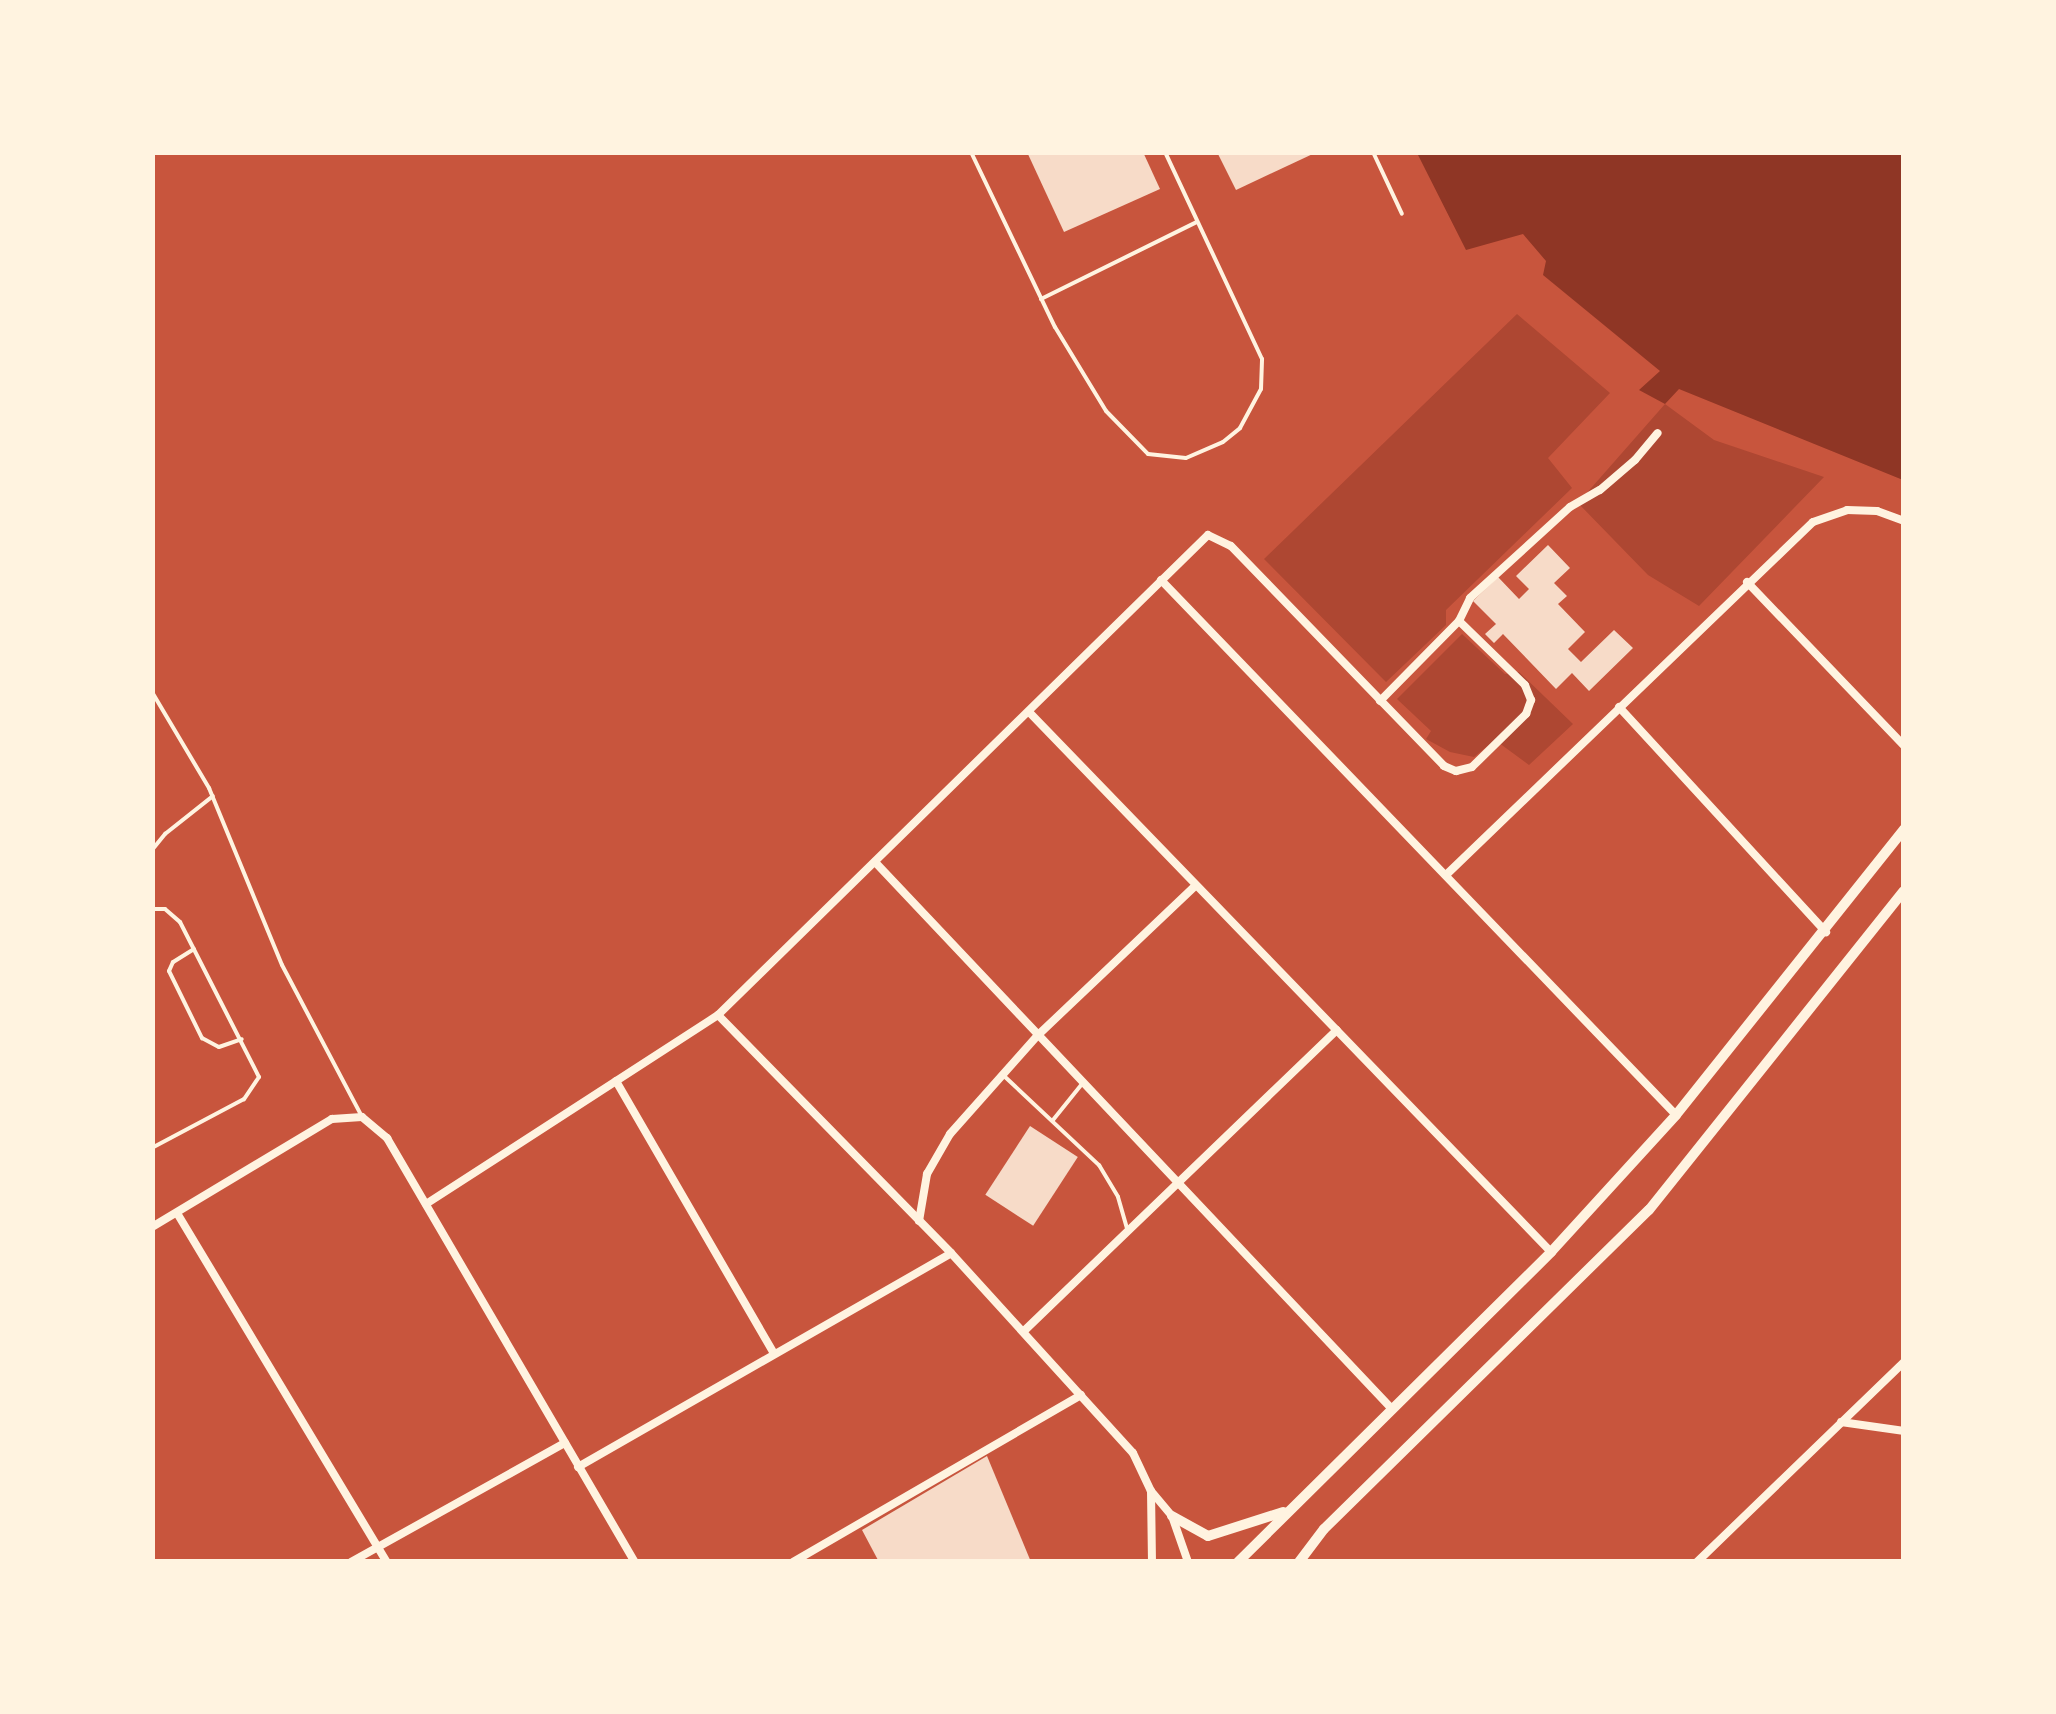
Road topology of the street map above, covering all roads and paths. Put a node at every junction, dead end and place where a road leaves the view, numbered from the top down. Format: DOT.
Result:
graph roads {
  1 [pos="972,152"];
  2 [pos="1165,152"];
  3 [pos="1373,152"];
  4 [pos="1402,214"];
  5 [pos="1198,222"];
  6 [pos="1041,299"];
  7 [pos="1658,433"];
  8 [pos="1904,521"];
  9 [pos="1162,580"];
  10 [pos="1748,582"];
  11 [pos="1459,621"];
  12 [pos="152,692"];
  13 [pos="1380,702"];
  14 [pos="1619,707"];
  15 [pos="1030,713"];
  16 [pos="1904,746"];
  17 [pos="213,796"];
  18 [pos="1904,829"];
  19 [pos="152,850"];
  20 [pos="875,862"];
  21 [pos="1446,874"];
  22 [pos="1196,885"];
  23 [pos="1904,891"];
  24 [pos="152,909"];
  25 [pos="1826,932"];
  26 [pos="194,949"];
  27 [pos="718,1015"];
  28 [pos="1337,1030"];
  29 [pos="1037,1036"];
  30 [pos="242,1039"];
  31 [pos="1003,1074"];
  32 [pos="616,1081"];
  33 [pos="1082,1083"];
  34 [pos="1676,1116"];
  35 [pos="362,1117"];
  36 [pos="1053,1120"];
  37 [pos="152,1148"];
  38 [pos="1179,1182"];
  39 [pos="426,1204"];
  40 [pos="177,1213"];
  41 [pos="919,1221"];
  42 [pos="152,1227"];
  43 [pos="1128,1231"];
  44 [pos="1551,1252"];
  45 [pos="950,1253"];
  46 [pos="1024,1331"];
  47 [pos="774,1354"];
  48 [pos="1904,1362"];
  49 [pos="1081,1395"];
  50 [pos="1391,1408"];
  51 [pos="1841,1422"];
  52 [pos="1904,1431"];
  53 [pos="565,1444"];
  54 [pos="578,1467"];
  55 [pos="1151,1490"];
  56 [pos="1288,1510"];
  57 [pos="1172,1516"];
  58 [pos="378,1546"];
  59 [pos="351,1562"];
  60 [pos="387,1562"];
  61 [pos="635,1562"];
  62 [pos="793,1562"];
  63 [pos="1152,1562"];
  64 [pos="1188,1562"];
  65 [pos="1238,1562"];
  66 [pos="1300,1562"];
  67 [pos="1697,1562"];
  1 -- 6 [label="lane"];
  2 -- 5 [label="lane"];
  3 -- 4 [label="lane"];
  5 -- 6 [label="lane"];
  5 -- 6 [label="lane"];
  7 -- 11 [label="street"];
  8 -- 10 [label="street"];
  9 -- 13 [label="street"];
  9 -- 15 [label="street"];
  9 -- 21 [label="street"];
  10 -- 14 [label="street"];
  10 -- 16 [label="street"];
  11 -- 13 [label="street"];
  11 -- 13 [label="street"];
  12 -- 17 [label="lane"];
  14 -- 21 [label="street"];
  14 -- 25 [label="street"];
  15 -- 20 [label="street"];
  15 -- 22 [label="street"];
  17 -- 19 [label="lane"];
  17 -- 35 [label="lane"];
  18 -- 25 [label="street"];
  20 -- 27 [label="street"];
  20 -- 29 [label="street"];
  21 -- 34 [label="street"];
  22 -- 28 [label="street"];
  22 -- 29 [label="street"];
  23 -- 66 [label="street"];
  24 -- 26 [label="lane"];
  25 -- 34 [label="street"];
  26 -- 30 [label="lane"];
  26 -- 30 [label="lane"];
  27 -- 32 [label="street"];
  27 -- 41 [label="street"];
  28 -- 38 [label="street"];
  28 -- 44 [label="street"];
  29 -- 31 [label="street"];
  29 -- 33 [label="street"];
  30 -- 37 [label="lane"];
  31 -- 36 [label="lane"];
  31 -- 41 [label="street"];
  32 -- 39 [label="street"];
  32 -- 47 [label="street"];
  33 -- 36 [label="lane"];
  33 -- 38 [label="street"];
  34 -- 44 [label="street"];
  35 -- 39 [label="street"];
  35 -- 40 [label="street"];
  36 -- 43 [label="lane"];
  38 -- 43 [label="street"];
  38 -- 50 [label="street"];
  39 -- 53 [label="street"];
  40 -- 42 [label="street"];
  40 -- 58 [label="street"];
  41 -- 45 [label="street"];
  43 -- 46 [label="street"];
  44 -- 50 [label="street"];
  45 -- 46 [label="street"];
  45 -- 47 [label="street"];
  46 -- 49 [label="street"];
  47 -- 54 [label="street"];
  48 -- 51 [label="street"];
  49 -- 55 [label="street"];
  49 -- 62 [label="street"];
  50 -- 56 [label="street"];
  51 -- 52 [label="street"];
  51 -- 67 [label="street"];
  53 -- 54 [label="street"];
  53 -- 58 [label="street"];
  54 -- 61 [label="street"];
  55 -- 57 [label="street"];
  55 -- 63 [label="street"];
  56 -- 57 [label="street"];
  56 -- 65 [label="street"];
  57 -- 64 [label="street"];
  58 -- 59 [label="street"];
  58 -- 60 [label="street"];
}
